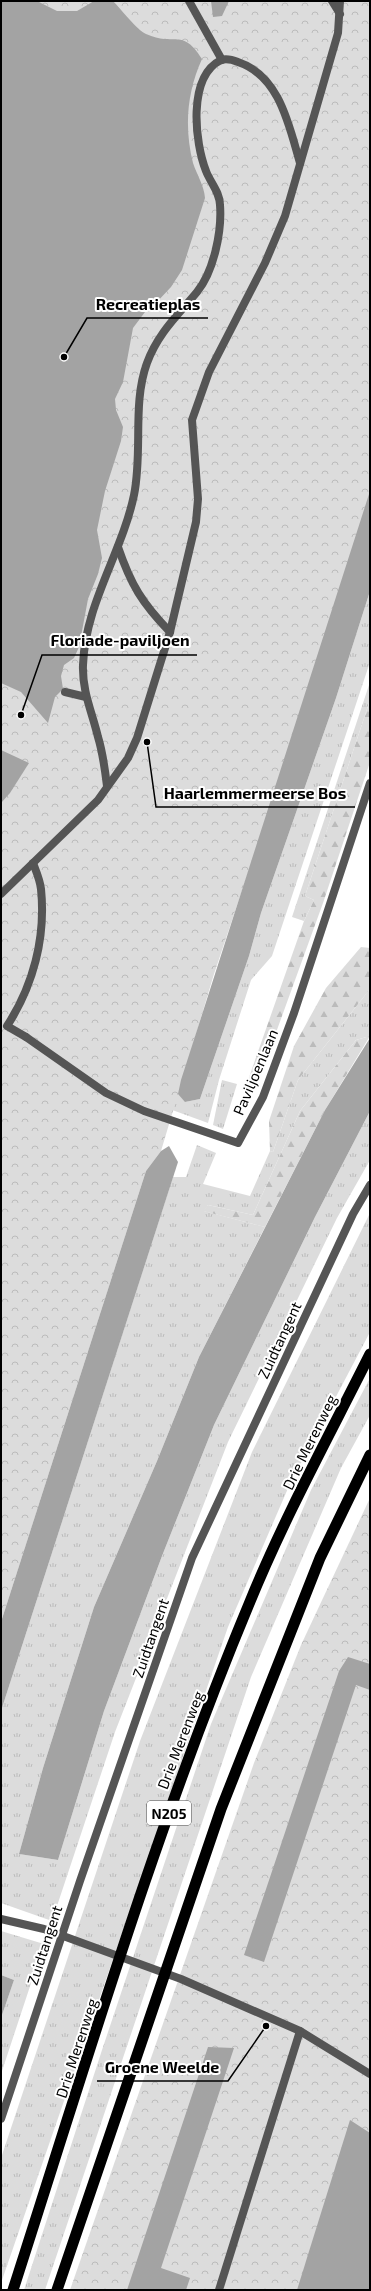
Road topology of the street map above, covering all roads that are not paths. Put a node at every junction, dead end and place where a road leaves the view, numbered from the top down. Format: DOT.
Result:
graph roads {
  1 [pos="189,1"];
  2 [pos="332,1"];
  3 [pos="340,1"];
  4 [pos="340,14"];
  5 [pos="222,60"];
  6 [pos="300,163"];
  7 [pos="118,546"];
  8 [pos="170,632"];
  9 [pos="65,692"];
  10 [pos="86,697"];
  11 [pos="370,783"];
  12 [pos="107,786"];
  13 [pos="33,863"];
  14 [pos="1,894"];
  15 [pos="370,1185"];
  16 [pos="370,1354"];
  17 [pos="370,1455"];
  18 [pos="1,1918"];
  19 [pos="300,2031"];
  20 [pos="370,2074"];
  21 [pos="1,2120"];
  22 [pos="13,2290"];
  23 [pos="57,2290"];
  24 [pos="219,2290"];
  1 -- 5 [label="street"];
  2 -- 4 [label="street"];
  3 -- 4 [label="street"];
  4 -- 6 [label="street"];
  5 -- 6 [label="street"];
  5 -- 7 [label="street"];
  6 -- 8 [label="street"];
  7 -- 8 [label="street"];
  7 -- 10 [label="street"];
  8 -- 12 [label="street"];
  9 -- 10 [label="street"];
  10 -- 12 [label="street"];
  11 -- 13 [label="street, Paviljoenlaan"];
  12 -- 13 [label="street"];
  13 -- 14 [label="street"];
  15 -- 21 [label="street, Zuidtangent"];
  16 -- 22 [label="highway, Drie Merenweg / N205"];
  17 -- 23 [label="highway"];
  18 -- 19 [label="street"];
  19 -- 20 [label="street"];
  19 -- 24 [label="street"];
}
